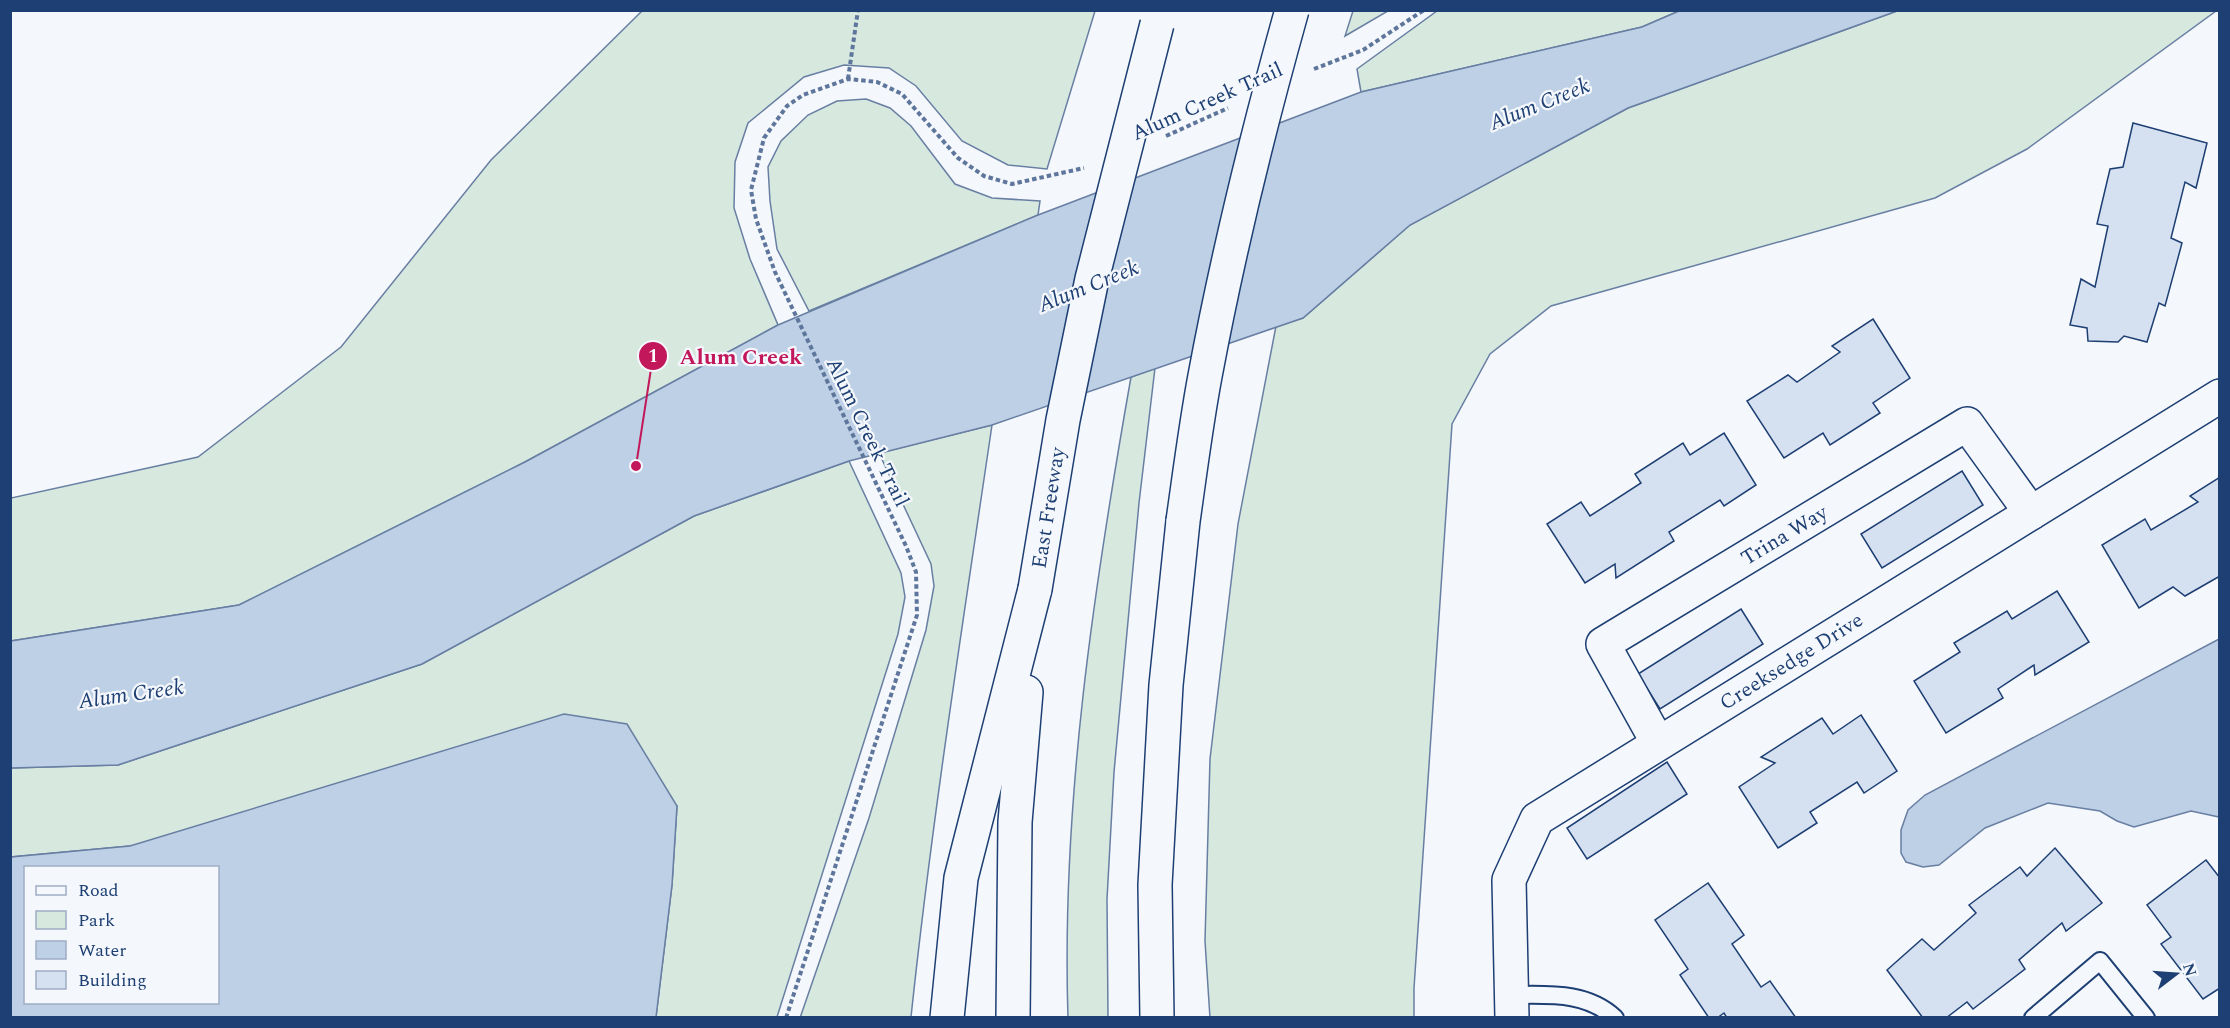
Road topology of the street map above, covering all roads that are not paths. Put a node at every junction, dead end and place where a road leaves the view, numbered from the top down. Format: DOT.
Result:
graph roads {
  1 [pos="1292,10"];
  2 [pos="1159,17"];
  3 [pos="2220,396"];
  4 [pos="2031,513"];
  5 [pos="1035,588"];
  6 [pos="1658,743"];
  7 [pos="1512,1006"];
  8 [pos="947,1017"];
  9 [pos="1013,1017"];
  10 [pos="1157,1017"];
  11 [pos="1615,1017"];
  12 [pos="2033,1017"];
  13 [pos="2146,1017"];
  1 -- 10 [label="main road, bridge"];
  2 -- 5 [label="main road, East Freeway, bridge"];
  3 -- 4 [label="main road, Creeksedge Drive"];
  4 -- 6 [label="main road, Creeksedge Drive"];
  4 -- 6 [label="main road, Trina Way"];
  5 -- 8 [label="main road"];
  5 -- 9 [label="main road, East Freeway"];
  6 -- 7 [label="main road, Creeksedge Drive"];
  7 -- 11 [label="lane"];
  12 -- 13 [label="lane"];
}
